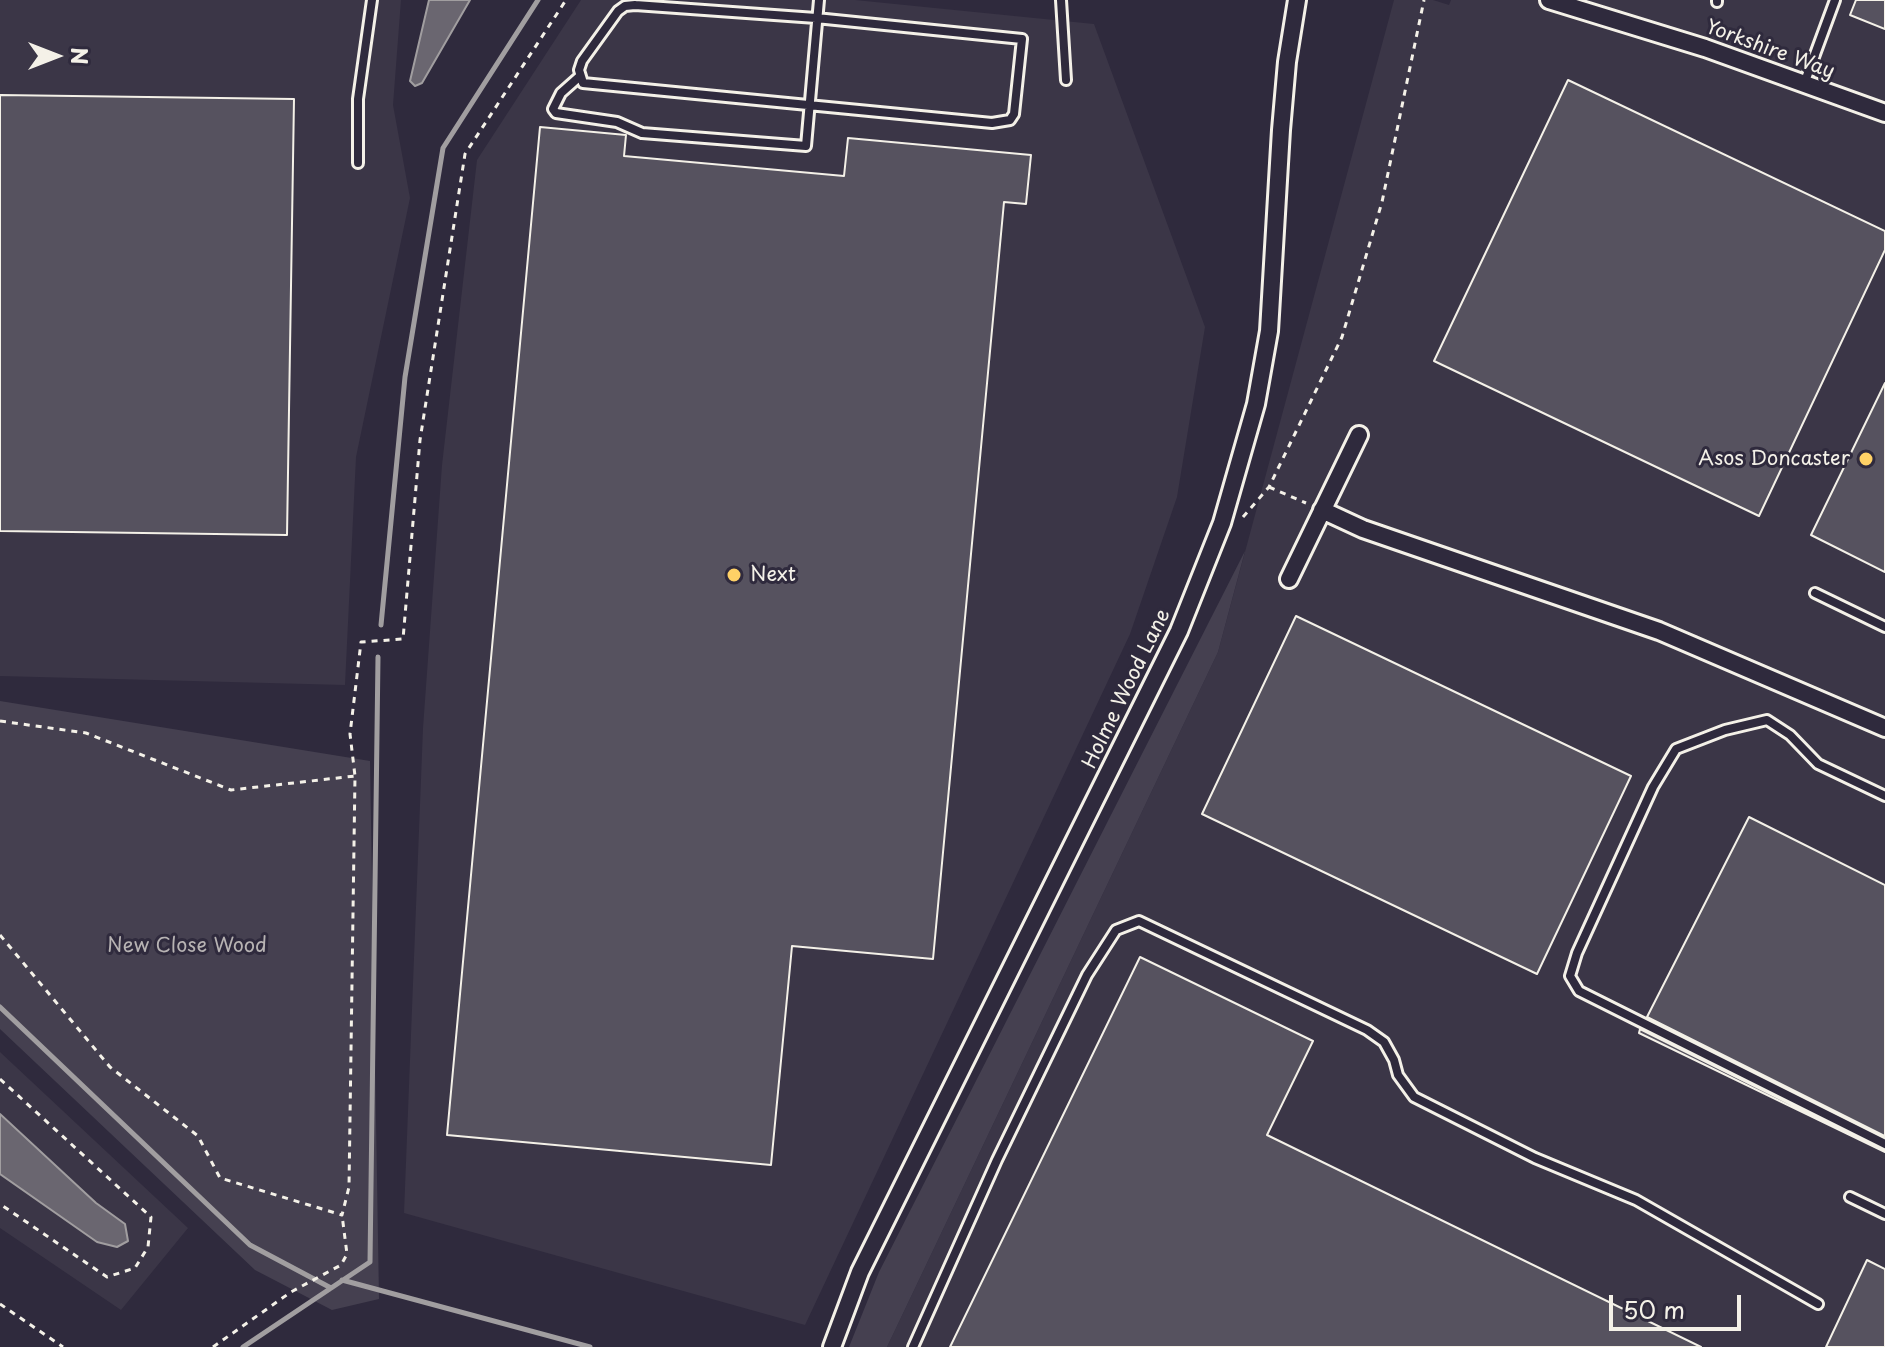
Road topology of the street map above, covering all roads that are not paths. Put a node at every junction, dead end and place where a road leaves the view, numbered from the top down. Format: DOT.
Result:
graph roads {
  1 [pos="372,0"];
  2 [pos="819,0"];
  3 [pos="1061,0"];
  4 [pos="1297,0"];
  5 [pos="1549,0"];
  6 [pos="1835,0"];
  7 [pos="816,18"];
  8 [pos="579,77"];
  9 [pos="1066,80"];
  10 [pos="1804,84"];
  11 [pos="809,105"];
  12 [pos="1885,113"];
  13 [pos="358,163"];
  14 [pos="1359,435"];
  15 [pos="1322,510"];
  16 [pos="1289,579"];
  17 [pos="1815,593"];
  18 [pos="1885,627"];
  19 [pos="1885,728"];
  20 [pos="1885,796"];
  21 [pos="1885,1144"];
  22 [pos="1850,1197"];
  23 [pos="1885,1214"];
  24 [pos="1818,1304"];
  25 [pos="832,1347"];
  26 [pos="913,1347"];
  1 -- 13 [label="lane"];
  2 -- 7 [label="lane"];
  3 -- 9 [label="lane"];
  4 -- 25 [label="street, Holme Wood Lane"];
  5 -- 10 [label="street, Yorkshire Way"];
  6 -- 10 [label="lane"];
  7 -- 8 [label="lane"];
  7 -- 11 [label="lane"];
  7 -- 11 [label="lane"];
  8 -- 11 [label="lane"];
  8 -- 11 [label="lane"];
  10 -- 12 [label="street, Yorkshire Way"];
  14 -- 15 [label="street"];
  15 -- 16 [label="street"];
  15 -- 19 [label="street"];
  17 -- 18 [label="lane"];
  20 -- 21 [label="lane"];
  22 -- 23 [label="lane"];
  24 -- 26 [label="lane"];
}
